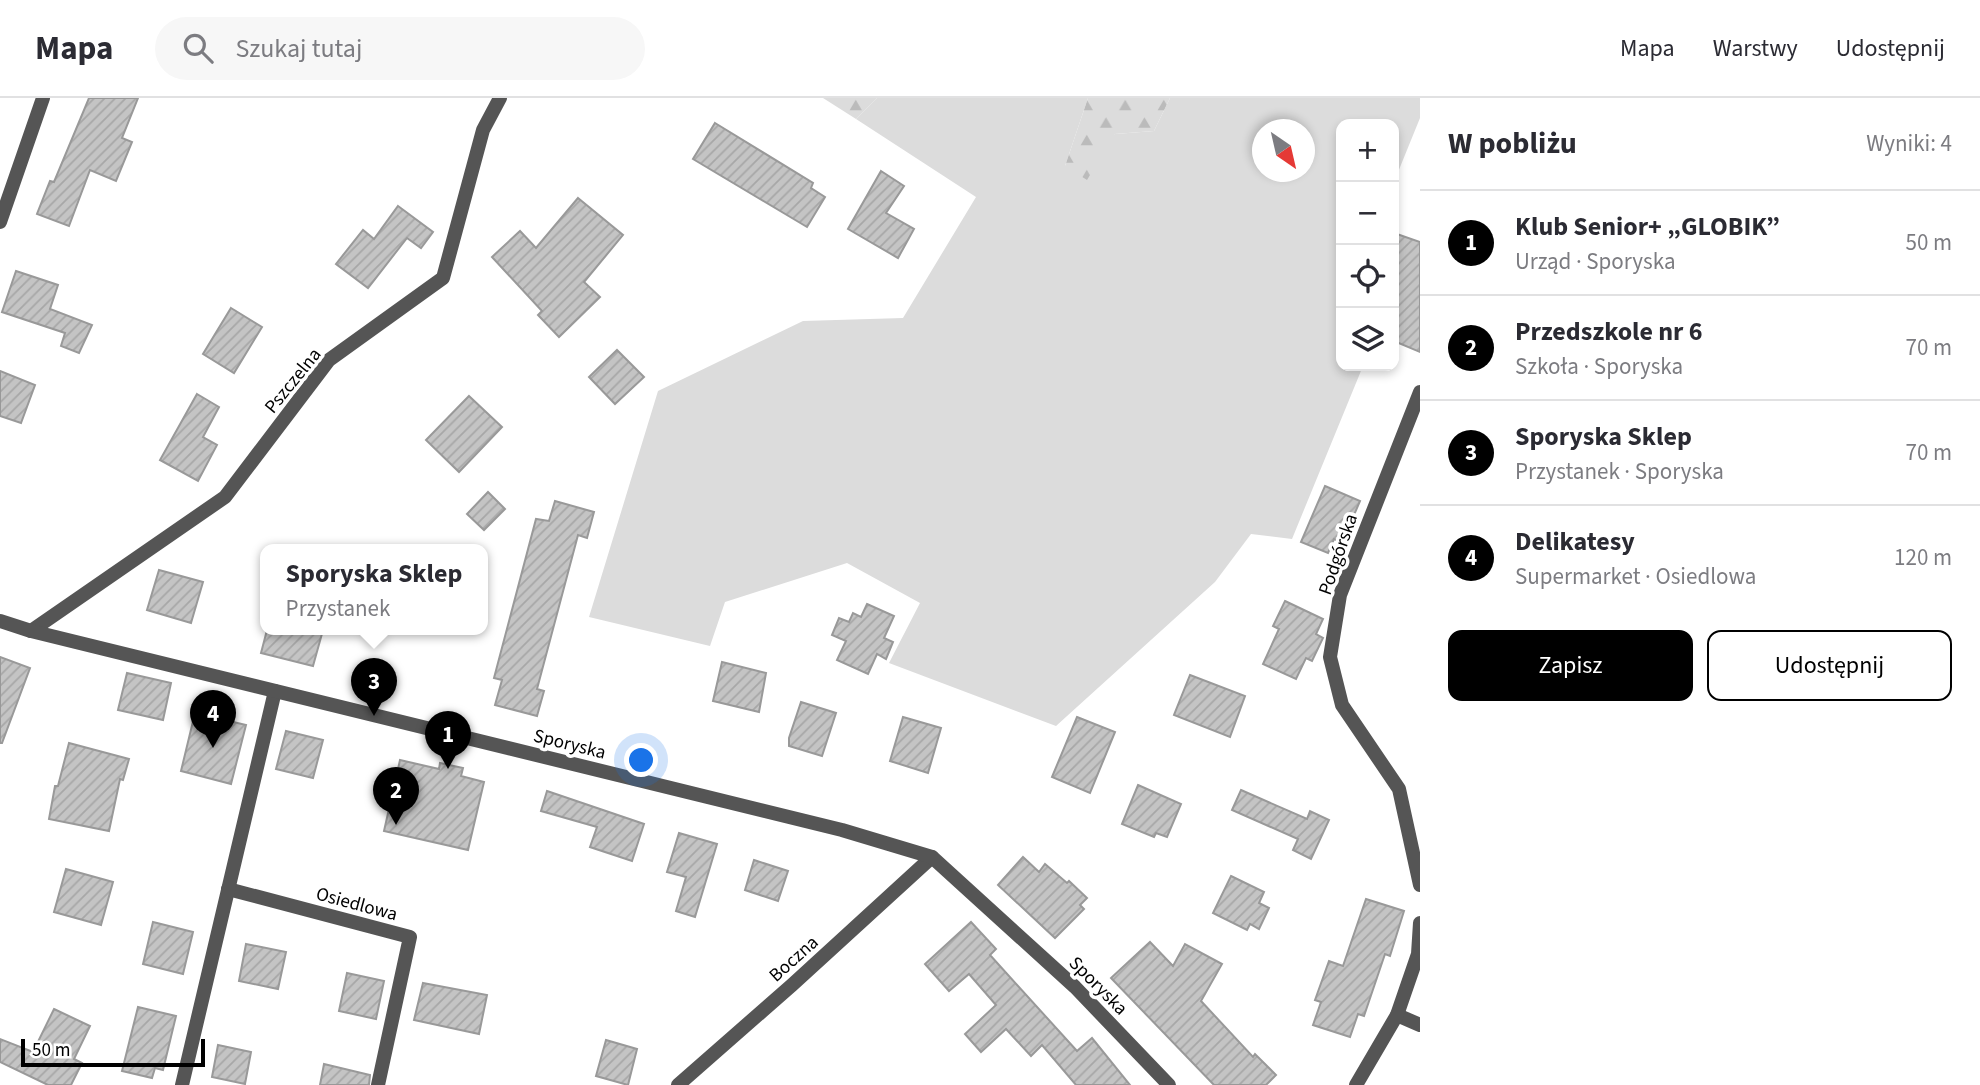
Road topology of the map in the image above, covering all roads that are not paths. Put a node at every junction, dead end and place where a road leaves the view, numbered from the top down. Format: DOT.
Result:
graph roads {
  1 [pos="43,98"];
  2 [pos="500,98"];
  3 [pos="0,222"];
  4 [pos="1420,392"];
  5 [pos="0,621"];
  6 [pos="31,631"];
  7 [pos="275,691"];
  8 [pos="932,856"];
  9 [pos="1420,885"];
  10 [pos="228,889"];
  11 [pos="1420,923"];
  12 [pos="1397,1015"];
  13 [pos="1420,1024"];
  14 [pos="182,1085"];
  15 [pos="378,1085"];
  16 [pos="678,1085"];
  17 [pos="1169,1085"];
  18 [pos="1356,1085"];
  1 -- 3 [label="street"];
  2 -- 6 [label="street, Pszczelna"];
  4 -- 9 [label="street, Podgórska"];
  5 -- 6 [label="street, Sporyska"];
  6 -- 7 [label="street, Sporyska"];
  7 -- 8 [label="street, Sporyska"];
  7 -- 10 [label="street"];
  8 -- 16 [label="street, Boczna"];
  8 -- 17 [label="street, Sporyska"];
  10 -- 14 [label="street"];
  10 -- 15 [label="street, Osiedlowa"];
  11 -- 12 [label="street"];
  12 -- 13 [label="street"];
  12 -- 18 [label="street"];
}
